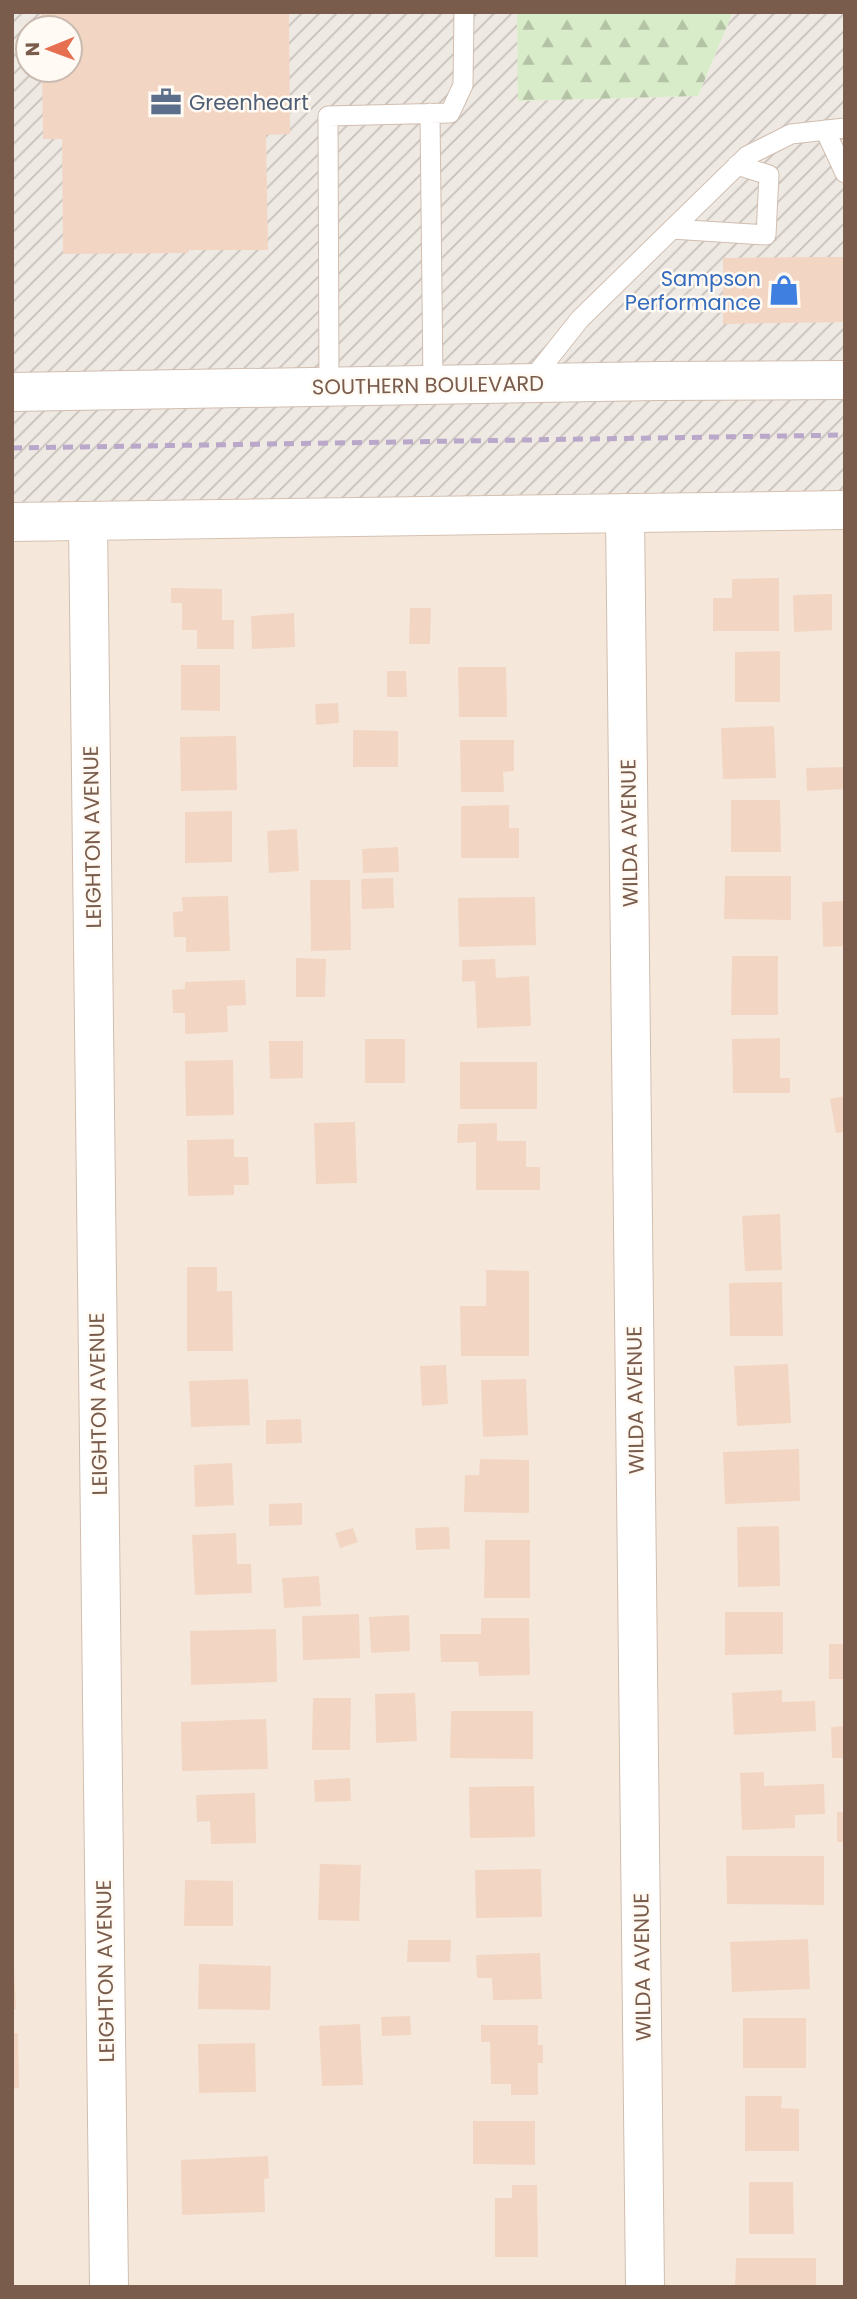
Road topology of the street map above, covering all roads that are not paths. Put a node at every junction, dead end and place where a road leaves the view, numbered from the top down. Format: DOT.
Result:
graph roads {
  1 [pos="464,12"];
  2 [pos="430,113"];
  3 [pos="835,129"];
  4 [pos="737,165"];
  5 [pos="845,173"];
  6 [pos="672,229"];
  7 [pos="845,380"];
  8 [pos="529,383"];
  9 [pos="433,385"];
  10 [pos="329,387"];
  11 [pos="12,392"];
  12 [pos="845,510"];
  13 [pos="625,513"];
  14 [pos="88,521"];
  15 [pos="12,522"];
  16 [pos="108,2287"];
  17 [pos="645,2287"];
  1 -- 2 [label="lane"];
  2 -- 9 [label="lane"];
  2 -- 10 [label="lane"];
  3 -- 4 [label="lane"];
  3 -- 5 [label="lane"];
  4 -- 6 [label="lane"];
  4 -- 6 [label="lane"];
  6 -- 8 [label="lane"];
  7 -- 8 [label="street, SOUTHERN BOULEVARD"];
  8 -- 9 [label="street, SOUTHERN BOULEVARD"];
  9 -- 10 [label="street, SOUTHERN BOULEVARD"];
  10 -- 11 [label="street, SOUTHERN BOULEVARD"];
  12 -- 13 [label="street"];
  13 -- 14 [label="street"];
  13 -- 17 [label="street, WILDA AVENUE"];
  14 -- 15 [label="street"];
  14 -- 16 [label="street, LEIGHTON AVENUE"];
}
